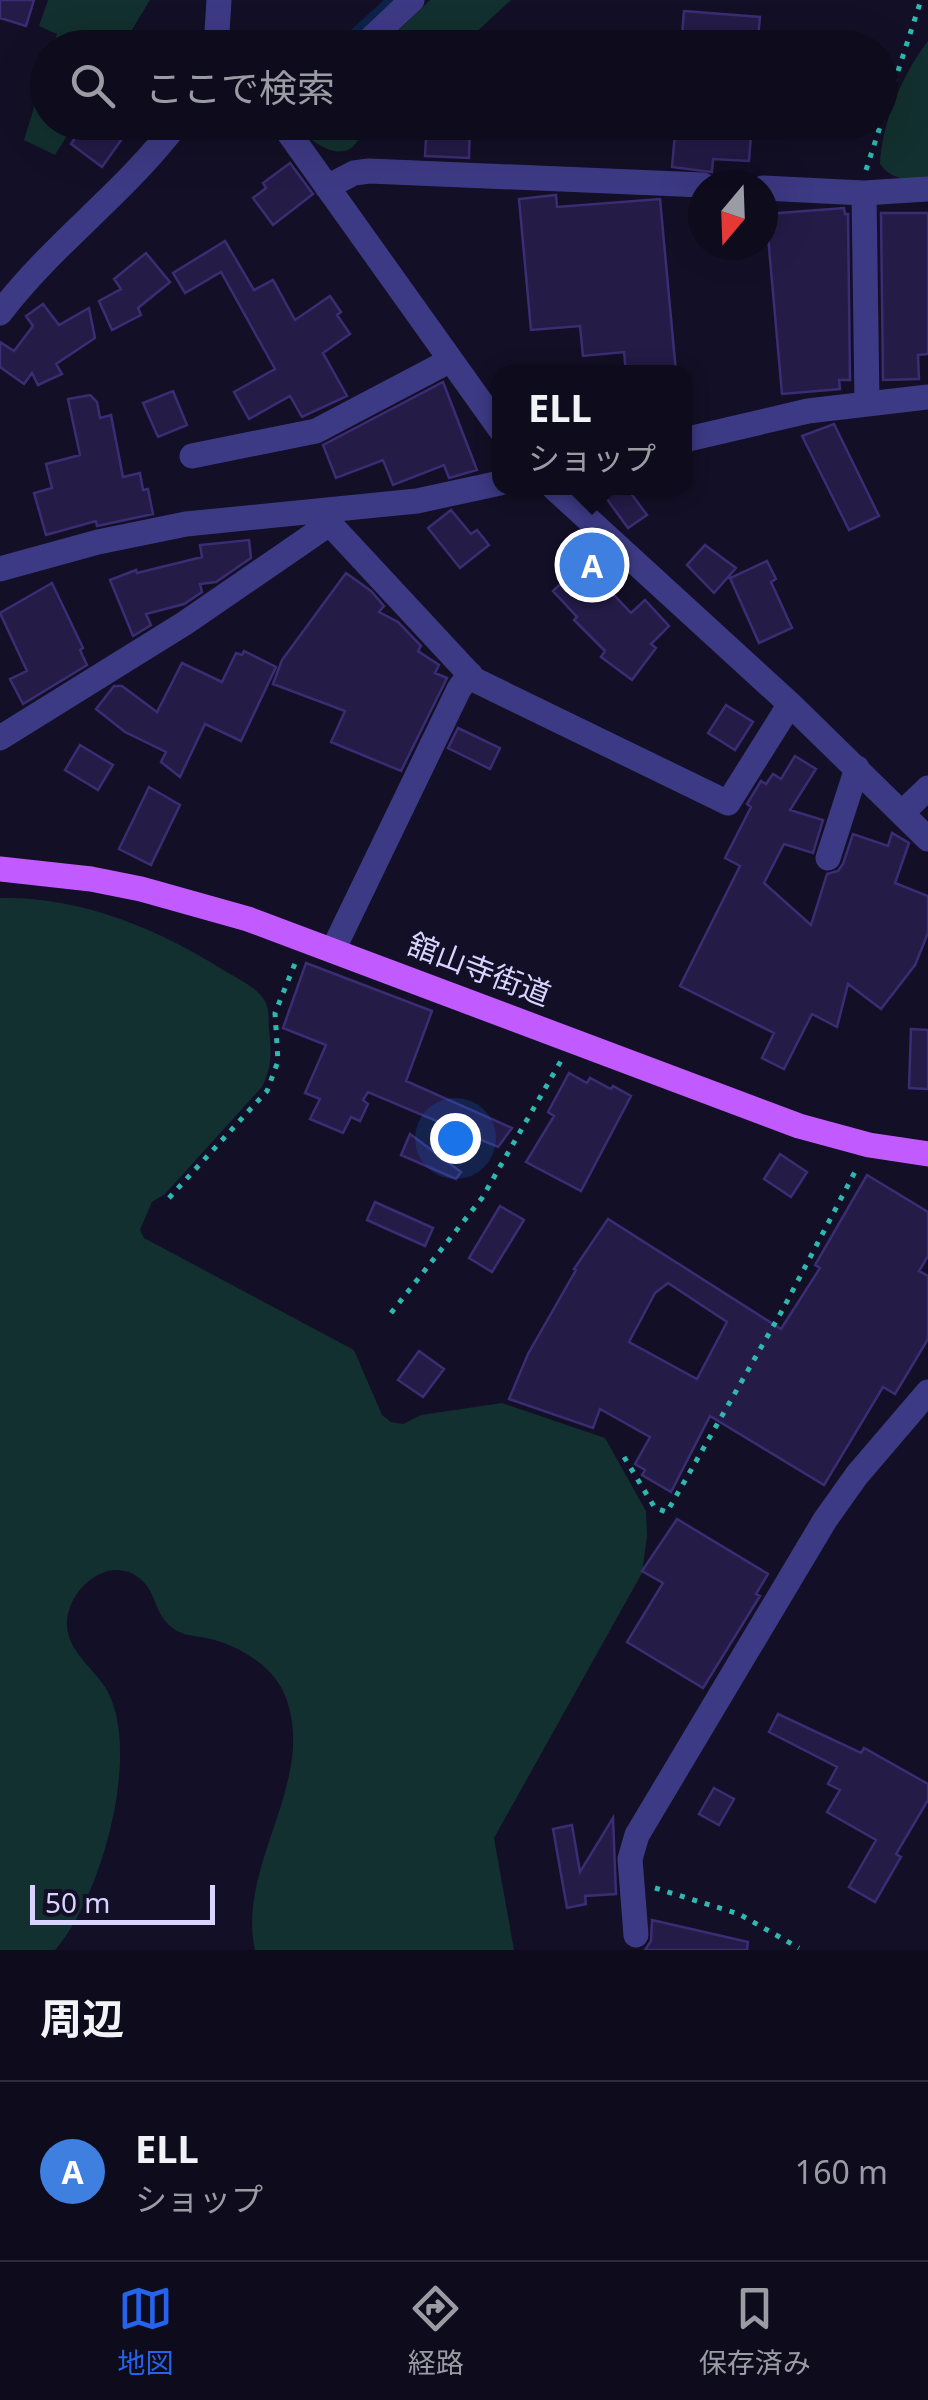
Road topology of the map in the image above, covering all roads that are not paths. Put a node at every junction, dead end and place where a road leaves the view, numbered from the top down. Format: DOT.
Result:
graph roads {
  1 [pos="219,0"];
  2 [pos="412,0"];
  3 [pos="217,30"];
  4 [pos="380,30"];
  5 [pos="162,140"];
  6 [pos="294,140"];
  7 [pos="688,185"];
  8 [pos="328,187"];
  9 [pos="778,189"];
  10 [pos="928,190"];
  11 [pos="864,192"];
  12 [pos="0,313"];
  13 [pos="450,362"];
  14 [pos="928,397"];
  15 [pos="867,402"];
  16 [pos="492,418"];
  17 [pos="692,438"];
  18 [pos="192,456"];
  19 [pos="492,485"];
  20 [pos="562,495"];
  21 [pos="323,517"];
  22 [pos="0,569"];
  23 [pos="470,674"];
  24 [pos="790,704"];
  25 [pos="0,738"];
  26 [pos="858,768"];
  27 [pos="928,788"];
  28 [pos="903,812"];
  29 [pos="928,839"];
  30 [pos="828,858"];
  31 [pos="0,870"];
  32 [pos="333,950"];
  33 [pos="928,1154"];
  34 [pos="928,1392"];
  35 [pos="636,1935"];
  1 -- 3 [label="street"];
  2 -- 4 [label="street"];
  5 -- 12 [label="street"];
  6 -- 8 [label="street"];
  7 -- 8 [label="street"];
  8 -- 13 [label="street"];
  9 -- 11 [label="street"];
  10 -- 11 [label="street"];
  11 -- 15 [label="street"];
  13 -- 16 [label="street"];
  13 -- 18 [label="street"];
  14 -- 15 [label="street"];
  15 -- 17 [label="street"];
  19 -- 21 [label="street"];
  20 -- 24 [label="street"];
  21 -- 22 [label="street"];
  21 -- 23 [label="street"];
  21 -- 25 [label="street"];
  23 -- 24 [label="street"];
  23 -- 32 [label="street"];
  24 -- 26 [label="street"];
  26 -- 28 [label="street"];
  26 -- 30 [label="street"];
  27 -- 28 [label="street"];
  28 -- 29 [label="street"];
  31 -- 32 [label="main road, 舘山寺街道"];
  32 -- 33 [label="main road, 舘山寺街道"];
  34 -- 35 [label="street"];
}
